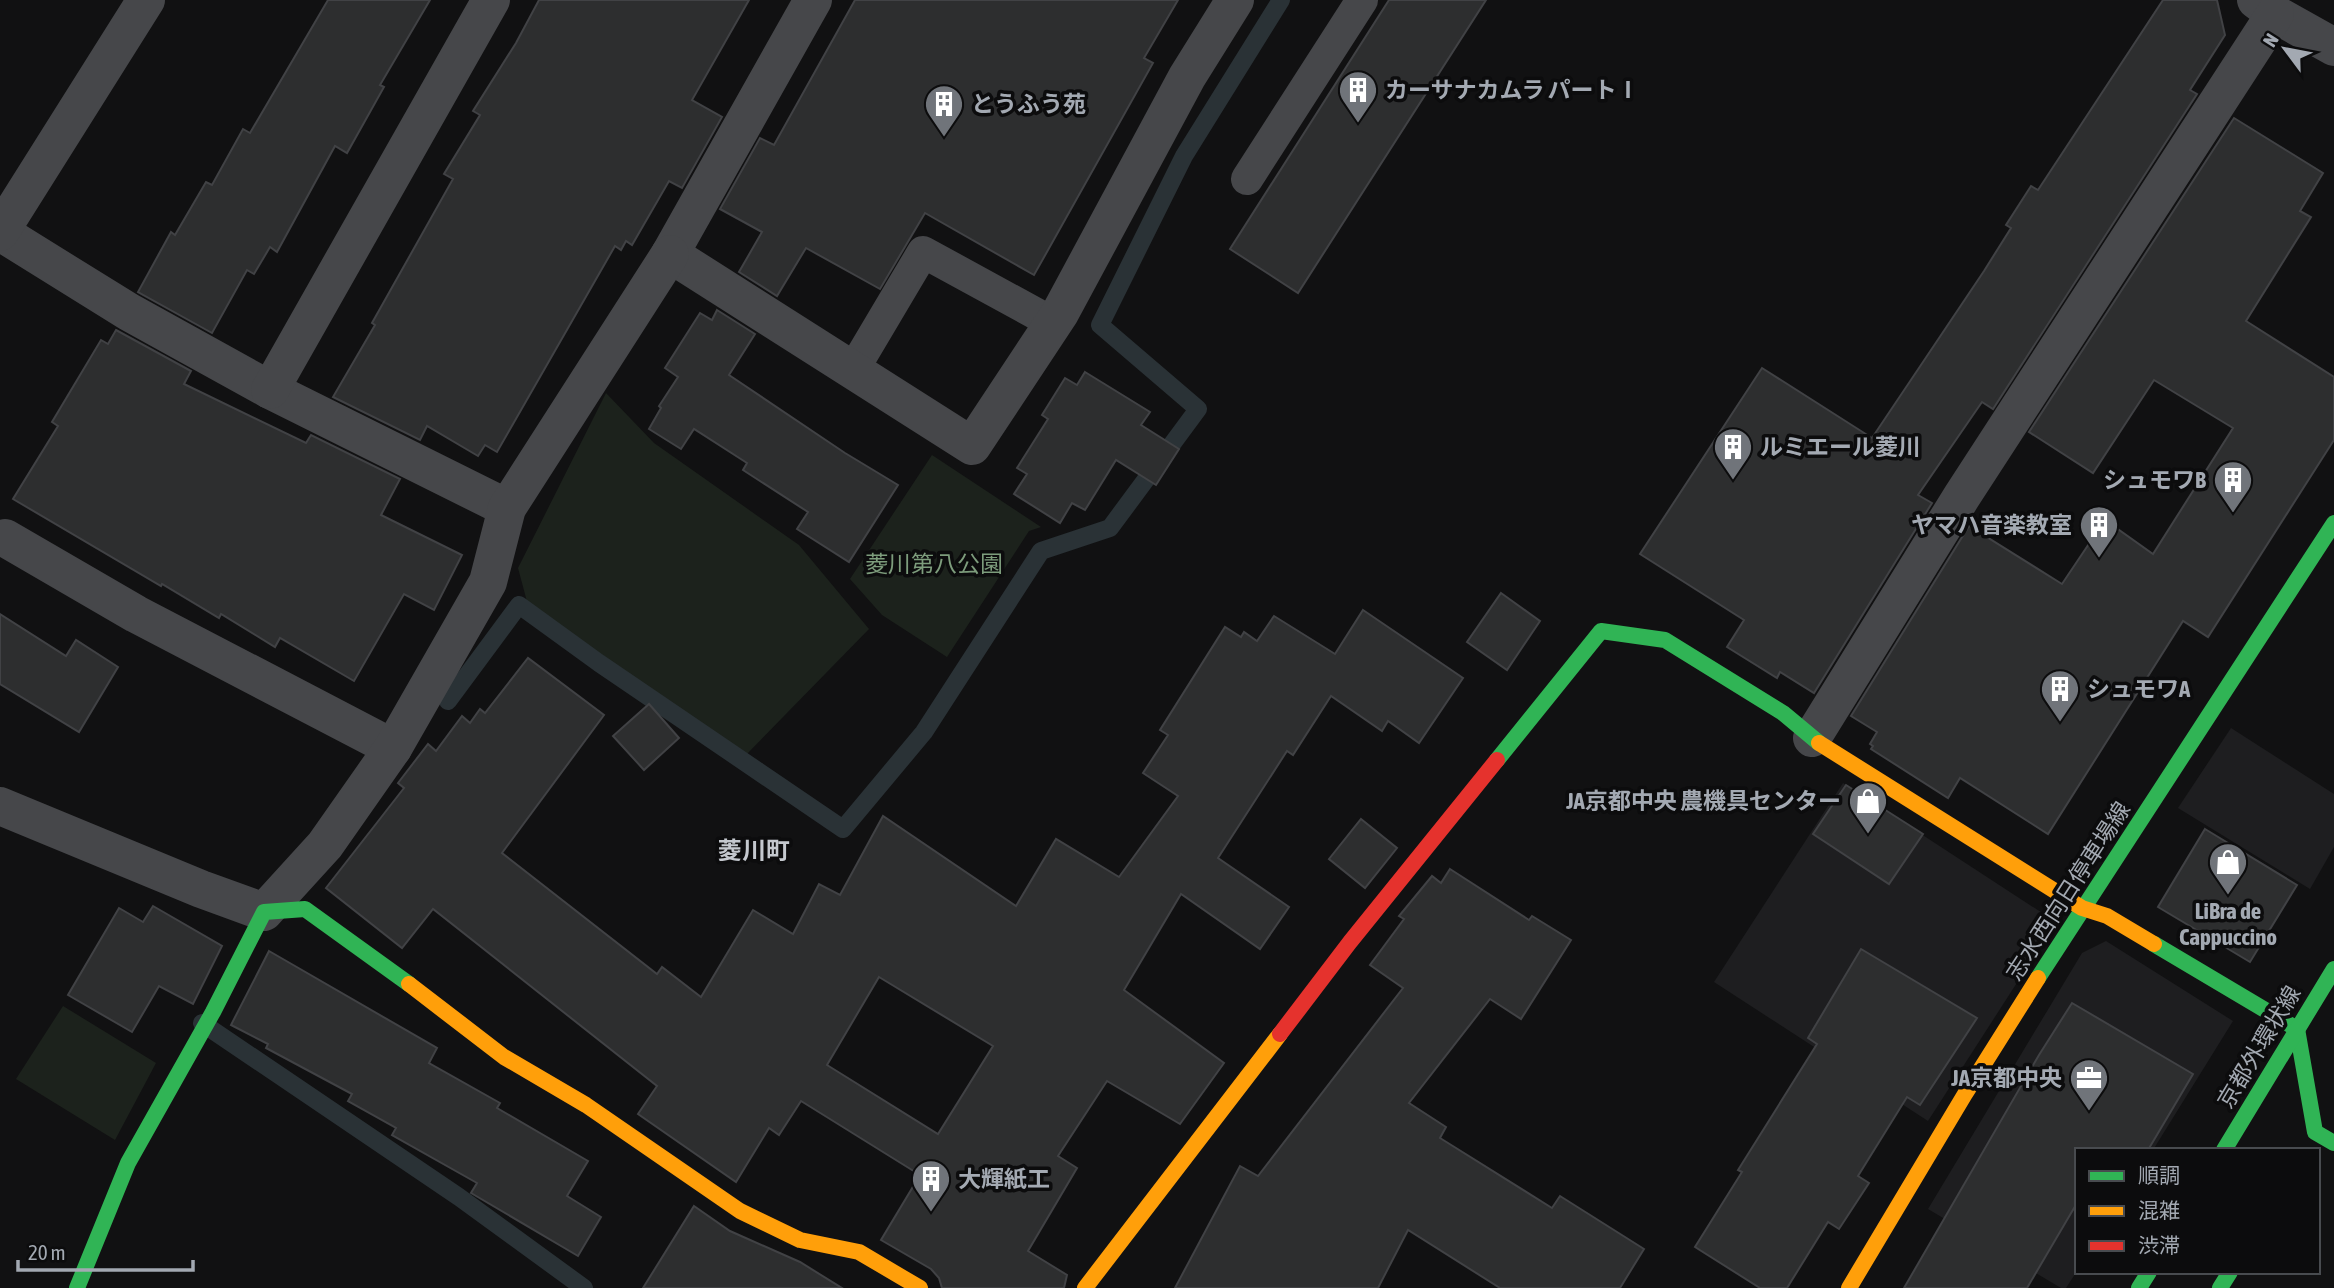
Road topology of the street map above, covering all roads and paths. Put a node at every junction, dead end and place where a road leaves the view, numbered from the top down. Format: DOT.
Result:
graph roads {
  1 [pos="146,0"];
  2 [pos="491,0"];
  3 [pos="813,0"];
  4 [pos="1235,0"];
  5 [pos="1362,0"];
  6 [pos="2266,7"];
  7 [pos="2334,47"];
  8 [pos="1247,179"];
  9 [pos="0,232"];
  10 [pos="670,254"];
  11 [pos="1053,323"];
  12 [pos="853,370"];
  13 [pos="270,390"];
  14 [pos="507,509"];
  15 [pos="2334,523"];
  16 [pos="5,538"];
  17 [pos="1812,738"];
  18 [pos="393,748"];
  19 [pos="0,806"];
  20 [pos="2082,908"];
  21 [pos="264,912"];
  22 [pos="2334,969"];
  23 [pos="2297,1029"];
  24 [pos="2328,1112"];
  25 [pos="2315,1132"];
  26 [pos="2334,1143"];
  27 [pos="2225,1148"];
  28 [pos="2305,1148"];
  29 [pos="77,1288"];
  30 [pos="920,1288"];
  31 [pos="1085,1288"];
  32 [pos="1849,1288"];
  1 -- 9 [label="street"];
  2 -- 13 [label="street"];
  3 -- 10 [label="street"];
  4 -- 11 [label="street"];
  5 -- 8 [label="lane"];
  6 -- 7 [label="street"];
  6 -- 17 [label="street"];
  9 -- 13 [label="street"];
  10 -- 12 [label="street"];
  10 -- 14 [label="street"];
  11 -- 12 [label="lane"];
  11 -- 12 [label="street"];
  13 -- 14 [label="street"];
  14 -- 18 [label="street"];
  15 -- 20 [label="street, 志水西向日停車場線"];
  16 -- 18 [label="street"];
  17 -- 20 [label="street"];
  17 -- 31 [label="street"];
  18 -- 21 [label="street"];
  19 -- 21 [label="street"];
  20 -- 23 [label="street"];
  20 -- 32 [label="street, 志水西向日停車場線"];
  21 -- 29 [label="street"];
  21 -- 30 [label="street"];
  22 -- 23 [label="street, 京都外環状線"];
  23 -- 25 [label="street"];
  23 -- 27 [label="street, 京都外環状線"];
  24 -- 25 [label="street"];
  25 -- 26 [label="street"];
  25 -- 28 [label="street"];
}
